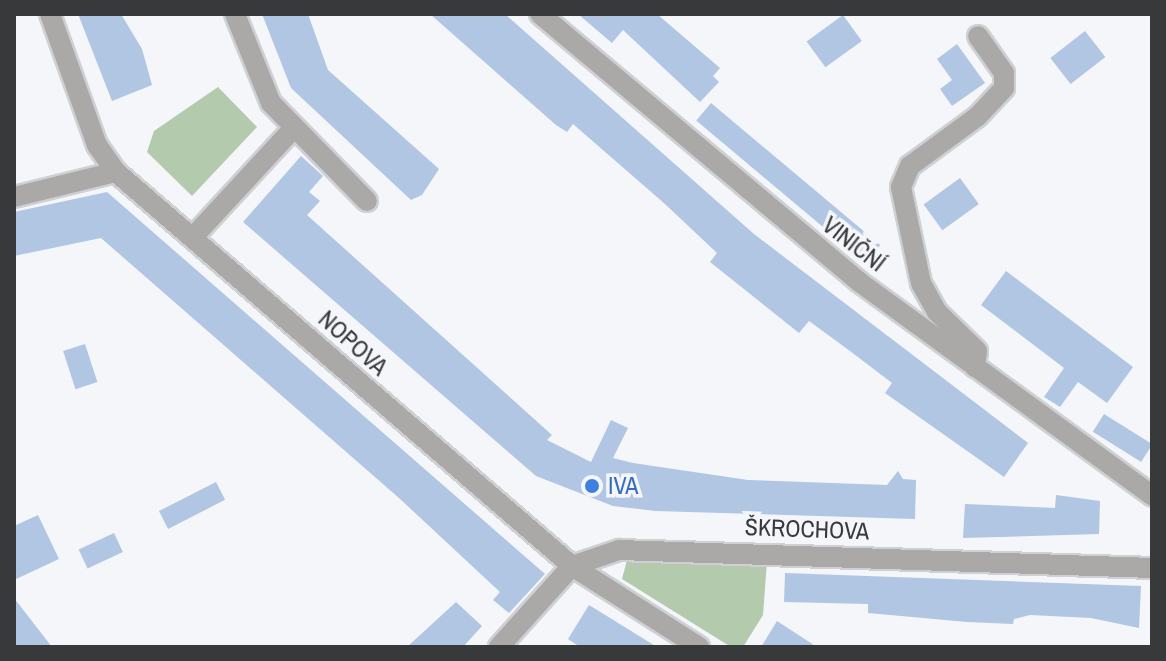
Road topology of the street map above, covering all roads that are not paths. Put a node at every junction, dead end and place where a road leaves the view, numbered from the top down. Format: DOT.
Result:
graph roads {
  1 [pos="50,14"];
  2 [pos="235,14"];
  3 [pos="540,14"];
  4 [pos="978,36"];
  5 [pos="291,131"];
  6 [pos="116,172"];
  7 [pos="14,197"];
  8 [pos="367,201"];
  9 [pos="194,236"];
  10 [pos="975,367"];
  11 [pos="1152,495"];
  12 [pos="572,566"];
  13 [pos="1152,568"];
  14 [pos="499,647"];
  15 [pos="699,647"];
  1 -- 6 [label="street, NOPOVA"];
  2 -- 5 [label="street"];
  3 -- 10 [label="street, VINIČNÍ"];
  4 -- 10 [label="street, VINIČNÍ"];
  5 -- 8 [label="street"];
  5 -- 9 [label="street"];
  6 -- 7 [label="street"];
  6 -- 9 [label="street, NOPOVA"];
  9 -- 12 [label="street, NOPOVA"];
  10 -- 11 [label="street, VINIČNÍ"];
  12 -- 13 [label="street, ŠKROCHOVA"];
  12 -- 14 [label="street"];
  12 -- 15 [label="street, NOPOVA"];
}
